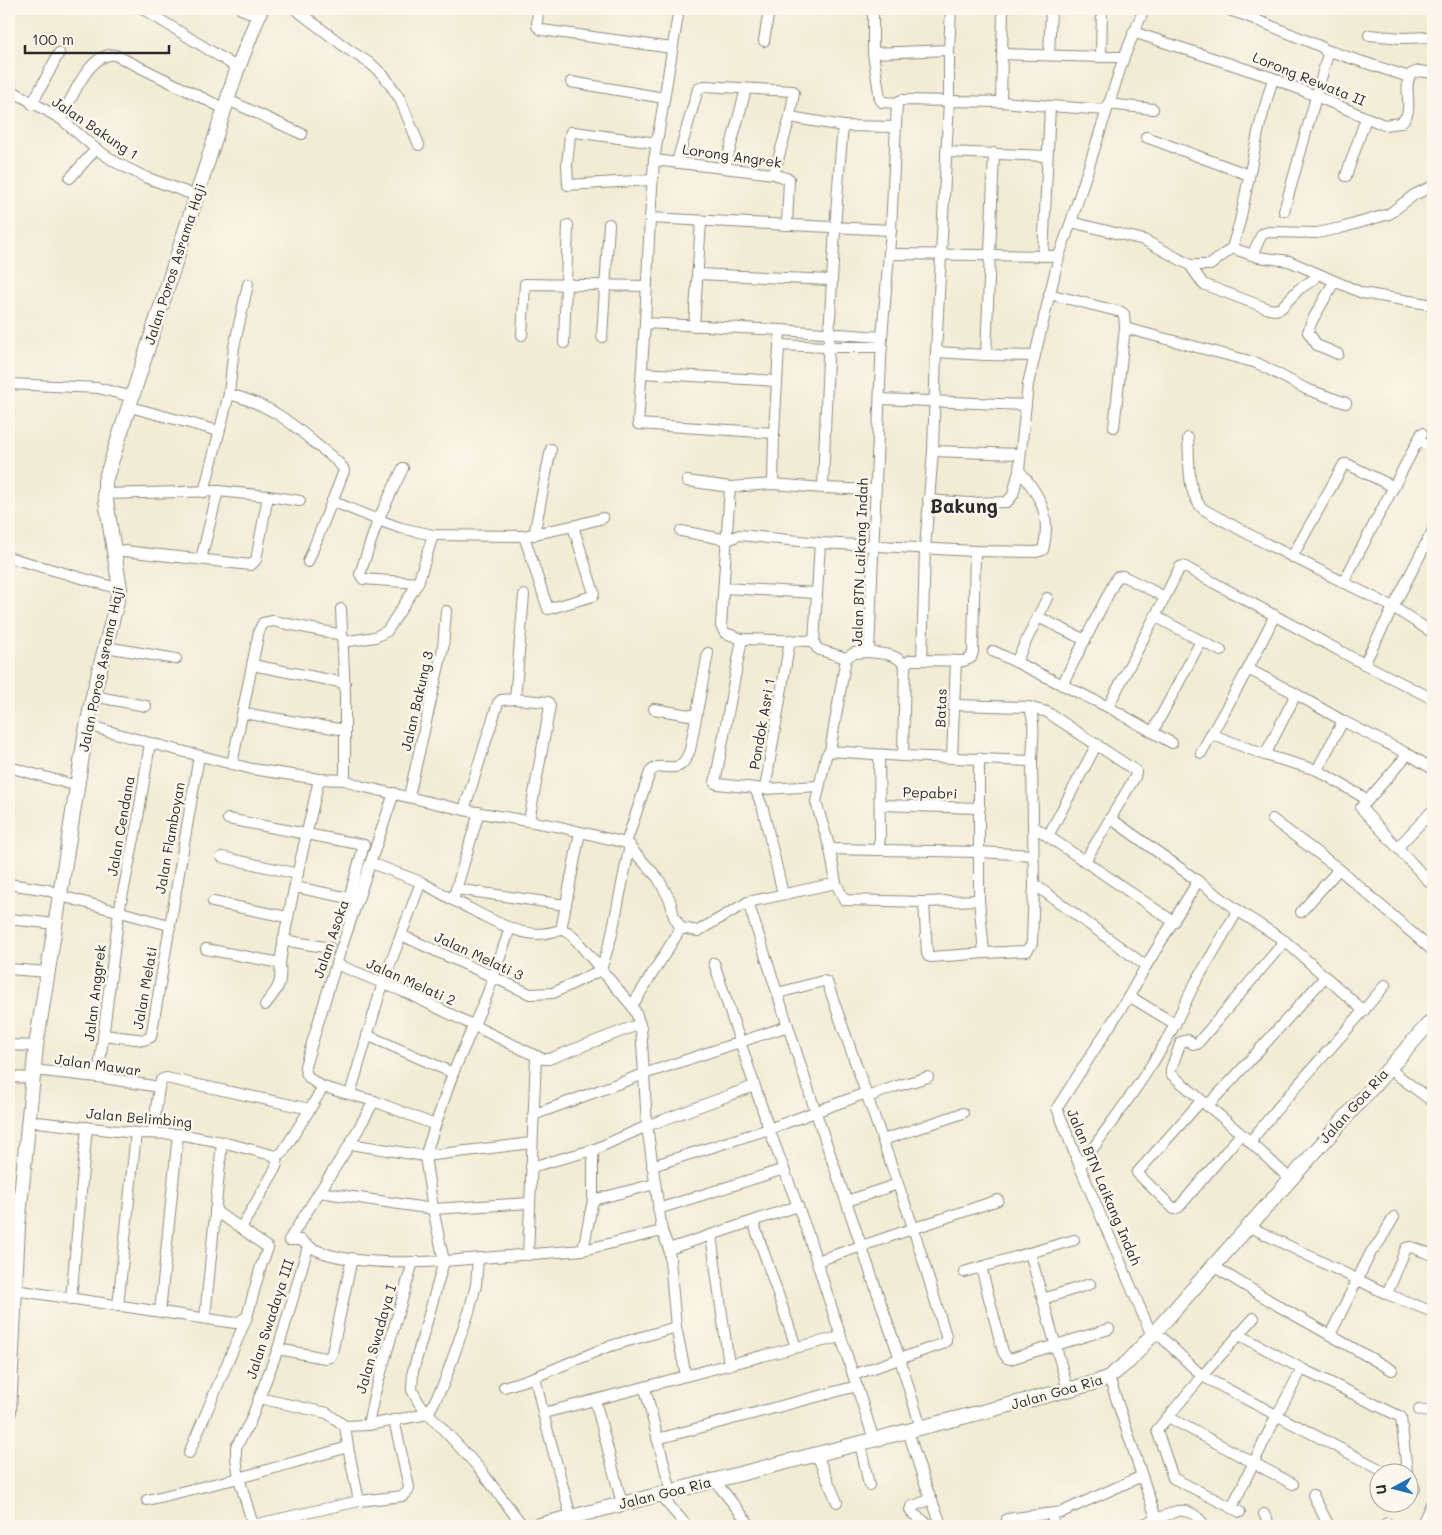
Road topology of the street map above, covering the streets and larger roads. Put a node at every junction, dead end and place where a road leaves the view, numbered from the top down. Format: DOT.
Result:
graph roads {
  1 [pos="143,9"];
  2 [pos="241,9"];
  3 [pos="295,9"];
  4 [pos="538,9"];
  5 [pos="679,9"];
  6 [pos="769,9"];
  7 [pos="873,9"];
  8 [pos="951,9"];
  9 [pos="1003,9"];
  10 [pos="1051,9"];
  11 [pos="1102,9"];
  12 [pos="1144,9"];
  13 [pos="1226,9"];
  14 [pos="260,12"];
  15 [pos="1134,32"];
  16 [pos="1369,35"];
  17 [pos="1433,36"];
  18 [pos="764,42"];
  19 [pos="672,48"];
  20 [pos="949,50"];
  21 [pos="1326,50"];
  22 [pos="59,53"];
  23 [pos="874,53"];
  24 [pos="1002,54"];
  25 [pos="1048,55"];
  26 [pos="1101,57"];
  27 [pos="1124,57"];
  28 [pos="238,68"];
  29 [pos="1433,73"];
  30 [pos="1409,77"];
  31 [pos="1273,78"];
  32 [pos="571,82"];
  33 [pos="746,88"];
  34 [pos="9,89"];
  35 [pos="1315,96"];
  36 [pos="664,98"];
  37 [pos="950,101"];
  38 [pos="1001,102"];
  39 [pos="897,103"];
  40 [pos="32,104"];
  41 [pos="227,104"];
  42 [pos="1050,106"];
  43 [pos="1107,107"];
  44 [pos="1153,109"];
  45 [pos="790,118"];
  46 [pos="1366,118"];
  47 [pos="60,119"];
  48 [pos="843,126"];
  49 [pos="896,127"];
  50 [pos="302,134"];
  51 [pos="1146,138"];
  52 [pos="656,143"];
  53 [pos="419,145"];
  54 [pos="96,149"];
  55 [pos="946,152"];
  56 [pos="994,154"];
  57 [pos="1047,156"];
  58 [pos="654,160"];
  59 [pos="677,162"];
  60 [pos="725,168"];
  61 [pos="774,174"];
  62 [pos="1249,175"];
  63 [pos="1346,176"];
  64 [pos="70,178"];
  65 [pos="651,180"];
  66 [pos="1433,186"];
  67 [pos="197,196"];
  68 [pos="1284,211"];
  69 [pos="650,218"];
  70 [pos="701,222"];
  71 [pos="1071,222"];
  72 [pos="568,224"];
  73 [pos="609,224"];
  74 [pos="787,225"];
  75 [pos="834,226"];
  76 [pos="891,230"];
  77 [pos="1232,248"];
  78 [pos="889,254"];
  79 [pos="990,255"];
  80 [pos="1252,255"];
  81 [pos="941,256"];
  82 [pos="1043,256"];
  83 [pos="1059,256"];
  84 [pos="1190,265"];
  85 [pos="697,274"];
  86 [pos="1317,274"];
  87 [pos="831,280"];
  88 [pos="1334,282"];
  89 [pos="248,284"];
  90 [pos="566,285"];
  91 [pos="606,286"];
  92 [pos="646,286"];
  93 [pos="1049,294"];
  94 [pos="1433,305"];
  95 [pos="645,323"];
  96 [pos="694,326"];
  97 [pos="1125,328"];
  98 [pos="780,330"];
  99 [pos="828,333"];
  100 [pos="522,335"];
  101 [pos="602,338"];
  102 [pos="882,342"];
  103 [pos="564,343"];
  104 [pos="779,345"];
  105 [pos="827,347"];
  106 [pos="936,352"];
  107 [pos="1338,354"];
  108 [pos="986,355"];
  109 [pos="1034,356"];
  110 [pos="642,373"];
  111 [pos="777,381"];
  112 [pos="9,384"];
  113 [pos="229,394"];
  114 [pos="881,399"];
  115 [pos="131,402"];
  116 [pos="935,402"];
  117 [pos="1346,403"];
  118 [pos="1026,405"];
  119 [pos="1114,427"];
  120 [pos="219,431"];
  121 [pos="774,433"];
  122 [pos="1188,438"];
  123 [pos="1433,448"];
  124 [pos="551,450"];
  125 [pos="933,452"];
  126 [pos="1019,454"];
  127 [pos="403,468"];
  128 [pos="1019,470"];
  129 [pos="687,481"];
  130 [pos="773,484"];
  131 [pos="730,487"];
  132 [pos="1394,487"];
  133 [pos="823,488"];
  134 [pos="876,490"];
  135 [pos="218,491"];
  136 [pos="204,492"];
  137 [pos="105,494"];
  138 [pos="268,496"];
  139 [pos="928,500"];
  140 [pos="300,501"];
  141 [pos="332,501"];
  142 [pos="602,518"];
  143 [pos="378,520"];
  144 [pos="573,526"];
  145 [pos="1433,530"];
  146 [pos="682,532"];
  147 [pos="433,535"];
  148 [pos="529,535"];
  149 [pos="728,540"];
  150 [pos="820,543"];
  151 [pos="874,546"];
  152 [pos="925,548"];
  153 [pos="115,550"];
  154 [pos="976,551"];
  155 [pos="1292,557"];
  156 [pos="11,558"];
  157 [pos="201,559"];
  158 [pos="308,562"];
  159 [pos="418,583"];
  160 [pos="1343,583"];
  161 [pos="724,588"];
  162 [pos="120,589"];
  163 [pos="817,592"];
  164 [pos="524,595"];
  165 [pos="1165,597"];
  166 [pos="1047,598"];
  167 [pos="1393,607"];
  168 [pos="341,609"];
  169 [pos="446,611"];
  170 [pos="1275,615"];
  171 [pos="1155,616"];
  172 [pos="1038,617"];
  173 [pos="1433,633"];
  174 [pos="343,638"];
  175 [pos="742,639"];
  176 [pos="790,640"];
  177 [pos="1085,640"];
  178 [pos="1201,641"];
  179 [pos="814,643"];
  180 [pos="106,647"];
  181 [pos="993,651"];
  182 [pos="1221,651"];
  183 [pos="869,652"];
  184 [pos="708,654"];
  185 [pos="846,658"];
  186 [pos="176,659"];
  187 [pos="922,660"];
  188 [pos="956,661"];
  189 [pos="1016,662"];
  190 [pos="1364,664"];
  191 [pos="252,665"];
  192 [pos="905,667"];
  193 [pos="1248,668"];
  194 [pos="344,684"];
  195 [pos="1062,685"];
  196 [pos="1296,694"];
  197 [pos="93,696"];
  198 [pos="1433,699"];
  199 [pos="516,700"];
  200 [pos="954,705"];
  201 [pos="146,706"];
  202 [pos="1028,707"];
  203 [pos="1108,707"];
  204 [pos="654,709"];
  205 [pos="243,713"];
  206 [pos="695,716"];
  207 [pos="1343,721"];
  208 [pos="87,725"];
  209 [pos="345,730"];
  210 [pos="1153,731"];
  211 [pos="1211,734"];
  212 [pos="150,743"];
  213 [pos="1172,743"];
  214 [pos="1097,744"];
  215 [pos="830,751"];
  216 [pos="1200,753"];
  217 [pos="1408,754"];
  218 [pos="879,755"];
  219 [pos="1265,755"];
  220 [pos="199,756"];
  221 [pos="903,756"];
  222 [pos="952,757"];
  223 [pos="979,758"];
  224 [pos="1032,761"];
  225 [pos="232,764"];
  226 [pos="9,767"];
  227 [pos="1433,768"];
  228 [pos="1317,770"];
  229 [pos="319,779"];
  230 [pos="346,780"];
  231 [pos="77,786"];
  232 [pos="819,786"];
  233 [pos="760,788"];
  234 [pos="394,793"];
  235 [pos="409,796"];
  236 [pos="1368,800"];
  237 [pos="880,805"];
  238 [pos="980,808"];
  239 [pos="464,810"];
  240 [pos="1433,810"];
  241 [pos="479,812"];
  242 [pos="228,818"];
  243 [pos="1110,818"];
  244 [pos="1272,819"];
  245 [pos="529,821"];
  246 [pos="1034,826"];
  247 [pos="580,832"];
  248 [pos="308,834"];
  249 [pos="1048,836"];
  250 [pos="628,844"];
  251 [pos="1398,847"];
  252 [pos="830,849"];
  253 [pos="878,849"];
  254 [pos="979,852"];
  255 [pos="1033,855"];
  256 [pos="222,857"];
  257 [pos="1085,861"];
  258 [pos="371,863"];
  259 [pos="1339,869"];
  260 [pos="298,874"];
  261 [pos="1198,881"];
  262 [pos="420,882"];
  263 [pos="836,883"];
  264 [pos="9,884"];
  265 [pos="1034,884"];
  266 [pos="1433,886"];
  267 [pos="295,887"];
  268 [pos="456,889"];
  269 [pos="783,894"];
  270 [pos="60,896"];
  271 [pos="453,900"];
  272 [pos="979,900"];
  273 [pos="213,902"];
  274 [pos="748,902"];
  275 [pos="924,902"];
  276 [pos="566,904"];
  277 [pos="1238,910"];
  278 [pos="119,912"];
  279 [pos="1301,912"];
  280 [pos="287,917"];
  281 [pos="9,919"];
  282 [pos="1174,922"];
  283 [pos="56,924"];
  284 [pos="169,925"];
  285 [pos="510,928"];
  286 [pos="681,928"];
  287 [pos="561,930"];
  288 [pos="401,935"];
  289 [pos="283,940"];
  290 [pos="1285,941"];
  291 [pos="330,948"];
  292 [pos="206,949"];
  293 [pos="1433,951"];
  294 [pos="984,952"];
  295 [pos="280,963"];
  296 [pos="714,963"];
  297 [pos="336,964"];
  298 [pos="1146,966"];
  299 [pos="9,969"];
  300 [pos="601,970"];
  301 [pos="48,972"];
  302 [pos="493,977"];
  303 [pos="1325,977"];
  304 [pos="383,983"];
  305 [pos="1385,985"];
  306 [pos="778,993"];
  307 [pos="1129,996"];
  308 [pos="264,1005"];
  309 [pos="632,1006"];
  310 [pos="1364,1011"];
  311 [pos="1433,1019"];
  312 [pos="640,1024"];
  313 [pos="1175,1024"];
  314 [pos="788,1026"];
  315 [pos="473,1027"];
  316 [pos="104,1034"];
  317 [pos="367,1035"];
  318 [pos="739,1042"];
  319 [pos="9,1046"];
  320 [pos="36,1046"];
  321 [pos="536,1056"];
  322 [pos="1388,1068"];
  323 [pos="453,1073"];
  324 [pos="33,1074"];
  325 [pos="644,1074"];
  326 [pos="9,1076"];
  327 [pos="98,1077"];
  328 [pos="928,1077"];
  329 [pos="754,1086"];
  330 [pos="159,1087"];
  331 [pos="323,1087"];
  332 [pos="350,1094"];
  333 [pos="867,1095"];
  334 [pos="374,1101"];
  335 [pos="1433,1102"];
  336 [pos="1204,1103"];
  337 [pos="310,1109"];
  338 [pos="816,1113"];
  339 [pos="963,1113"];
  340 [pos="533,1115"];
  341 [pos="28,1121"];
  342 [pos="435,1125"];
  343 [pos="647,1126"];
  344 [pos="87,1127"];
  345 [pos="769,1129"];
  346 [pos="154,1132"];
  347 [pos="136,1133"];
  348 [pos="178,1134"];
  349 [pos="1241,1134"];
  350 [pos="882,1140"];
  351 [pos="222,1142"];
  352 [pos="1250,1142"];
  353 [pos="532,1143"];
  354 [pos="350,1144"];
  355 [pos="593,1150"];
  356 [pos="276,1156"];
  357 [pos="425,1156"];
  358 [pos="652,1166"];
  359 [pos="531,1167"];
  360 [pos="1080,1167"];
  361 [pos="784,1170"];
  362 [pos="1290,1180"];
  363 [pos="655,1184"];
  364 [pos="898,1184"];
  365 [pos="319,1192"];
  366 [pos="593,1200"];
  367 [pos="998,1200"];
  368 [pos="847,1202"];
  369 [pos="530,1203"];
  370 [pos="798,1206"];
  371 [pos="433,1209"];
  372 [pos="658,1209"];
  373 [pos="215,1211"];
  374 [pos="1394,1217"];
  375 [pos="753,1221"];
  376 [pos="1248,1226"];
  377 [pos="241,1228"];
  378 [pos="914,1228"];
  379 [pos="662,1231"];
  380 [pos="711,1235"];
  381 [pos="1074,1240"];
  382 [pos="862,1246"];
  383 [pos="308,1247"];
  384 [pos="669,1249"];
  385 [pos="583,1250"];
  386 [pos="1030,1253"];
  387 [pos="528,1255"];
  388 [pos="1433,1255"];
  389 [pos="352,1258"];
  390 [pos="478,1259"];
  391 [pos="444,1261"];
  392 [pos="817,1261"];
  393 [pos="413,1262"];
  394 [pos="981,1266"];
  395 [pos="1212,1266"];
  396 [pos="964,1272"];
  397 [pos="1357,1279"];
  398 [pos="1090,1284"];
  399 [pos="1387,1294"];
  400 [pos="13,1297"];
  401 [pos="71,1299"];
  402 [pos="1043,1299"];
  403 [pos="118,1306"];
  404 [pos="160,1312"];
  405 [pos="1433,1312"];
  406 [pos="247,1317"];
  407 [pos="205,1318"];
  408 [pos="1254,1318"];
  409 [pos="676,1327"];
  410 [pos="1109,1329"];
  411 [pos="1154,1334"];
  412 [pos="1238,1334"];
  413 [pos="1330,1336"];
  414 [pos="841,1337"];
  415 [pos="1055,1344"];
  416 [pos="796,1347"];
  417 [pos="278,1348"];
  418 [pos="900,1360"];
  419 [pos="729,1365"];
  420 [pos="1302,1369"];
  421 [pos="1392,1370"];
  422 [pos="853,1375"];
  423 [pos="686,1376"];
  424 [pos="1202,1376"];
  425 [pos="535,1377"];
  426 [pos="1109,1377"];
  427 [pos="857,1386"];
  428 [pos="504,1387"];
  429 [pos="645,1388"];
  430 [pos="1068,1390"];
  431 [pos="259,1398"];
  432 [pos="595,1400"];
  433 [pos="1419,1410"];
  434 [pos="9,1412"];
  435 [pos="543,1413"];
  436 [pos="1433,1413"];
  437 [pos="428,1414"];
  438 [pos="1277,1415"];
  439 [pos="1168,1417"];
  440 [pos="394,1420"];
  441 [pos="368,1425"];
  442 [pos="345,1426"];
  443 [pos="914,1430"];
  444 [pos="657,1439"];
  445 [pos="874,1440"];
  446 [pos="860,1444"];
  447 [pos="348,1447"];
  448 [pos="189,1452"];
  449 [pos="817,1455"];
  450 [pos="1254,1462"];
  451 [pos="1406,1462"];
  452 [pos="1370,1464"];
  453 [pos="1142,1476"];
  454 [pos="239,1478"];
  455 [pos="715,1481"];
  456 [pos="1293,1484"];
  457 [pos="869,1485"];
  458 [pos="666,1493"];
  459 [pos="1314,1495"];
  460 [pos="931,1499"];
  461 [pos="147,1500"];
  462 [pos="1433,1500"];
  463 [pos="359,1501"];
  464 [pos="837,1502"];
  465 [pos="622,1504"];
  466 [pos="1052,1514"];
  467 [pos="1264,1514"];
  468 [pos="571,1517"];
  469 [pos="1156,1518"];
  470 [pos="1007,1519"];
  471 [pos="250,1525"];
  472 [pos="523,1526"];
  473 [pos="536,1526"];
  474 [pos="687,1526"];
  475 [pos="752,1526"];
  476 [pos="931,1526"];
  477 [pos="942,1526"];
  478 [pos="1054,1526"];
  479 [pos="1138,1526"];
  480 [pos="1205,1526"];
  481 [pos="1270,1526"];
  482 [pos="1329,1526"];
  483 [pos="1421,1526"];
  1 -- 28 [label="street"];
  2 -- 14 [label="street"];
  3 -- 53 [label="street"];
  4 -- 19 [label="street"];
  5 -- 19 [label="street"];
  6 -- 18 [label="street"];
  7 -- 23 [label="street"];
  8 -- 20 [label="street"];
  9 -- 24 [label="street"];
  10 -- 25 [label="street"];
  11 -- 26 [label="street"];
  12 -- 15 [label="street"];
  13 -- 21 [label="street"];
  14 -- 28 [label="street, Jalan Poros Asrama Haji"];
  15 -- 27 [label="street"];
  15 -- 31 [label="street, Lorong Rewata II"];
  16 -- 17 [label="street"];
  19 -- 36 [label="street"];
  20 -- 23 [label="street"];
  20 -- 37 [label="street"];
  21 -- 30 [label="street"];
  21 -- 35 [label="street"];
  22 -- 40 [label="street"];
  23 -- 39 [label="street"];
  24 -- 25 [label="street"];
  24 -- 38 [label="street"];
  25 -- 26 [label="street"];
  26 -- 27 [label="street"];
  27 -- 43 [label="street"];
  28 -- 41 [label="street, Jalan Poros Asrama Haji"];
  29 -- 30 [label="street"];
  30 -- 46 [label="street, Lorong Rewata II"];
  31 -- 35 [label="street, Lorong Rewata II"];
  31 -- 62 [label="street"];
  32 -- 36 [label="street"];
  33 -- 45 [label="street"];
  33 -- 59 [label="street"];
  33 -- 60 [label="street"];
  34 -- 40 [label="street, Jalan Bakung 1"];
  35 -- 46 [label="street, Lorong Rewata II"];
  35 -- 68 [label="street"];
  36 -- 52 [label="street"];
  37 -- 38 [label="street"];
  37 -- 39 [label="street"];
  37 -- 55 [label="street"];
  38 -- 42 [label="street"];
  39 -- 49 [label="street, Jalan BTN Laikang Indah"];
  40 -- 47 [label="street, Jalan Bakung 1"];
  41 -- 47 [label="street"];
  41 -- 50 [label="street"];
  41 -- 67 [label="street, Jalan Poros Asrama Haji"];
  42 -- 43 [label="street"];
  42 -- 57 [label="street"];
  43 -- 44 [label="street"];
  43 -- 71 [label="street"];
  45 -- 48 [label="street"];
  45 -- 61 [label="street"];
  46 -- 63 [label="street"];
  47 -- 54 [label="street, Jalan Bakung 1"];
  48 -- 49 [label="street"];
  48 -- 75 [label="street"];
  49 -- 76 [label="street, Jalan BTN Laikang Indah"];
  51 -- 62 [label="street"];
  52 -- 58 [label="street"];
  52 -- 65 [label="street"];
  54 -- 64 [label="street"];
  54 -- 67 [label="street, Jalan Bakung 1"];
  55 -- 56 [label="street"];
  55 -- 81 [label="street"];
  56 -- 57 [label="street"];
  56 -- 79 [label="street"];
  57 -- 82 [label="street"];
  58 -- 59 [label="street, Lorong Angrek"];
  58 -- 65 [label="street"];
  59 -- 60 [label="street, Lorong Angrek"];
  60 -- 61 [label="street, Lorong Angrek"];
  61 -- 74 [label="street, Lorong Angrek"];
  62 -- 77 [label="street"];
  65 -- 69 [label="street"];
  66 -- 80 [label="street"];
  67 -- 115 [label="street, Jalan Poros Asrama Haji"];
  69 -- 70 [label="street"];
  69 -- 92 [label="street"];
  70 -- 74 [label="street"];
  70 -- 85 [label="street"];
  71 -- 83 [label="street"];
  71 -- 84 [label="street"];
  72 -- 90 [label="street"];
  73 -- 91 [label="street"];
  74 -- 75 [label="street"];
  75 -- 76 [label="street"];
  75 -- 87 [label="street"];
  76 -- 78 [label="street, Jalan BTN Laikang Indah"];
  77 -- 80 [label="street"];
  77 -- 84 [label="street"];
  78 -- 81 [label="street"];
  78 -- 102 [label="street, Jalan BTN Laikang Indah"];
  79 -- 81 [label="street"];
  79 -- 82 [label="street"];
  79 -- 108 [label="street"];
  80 -- 86 [label="street"];
  81 -- 106 [label="street"];
  82 -- 83 [label="street"];
  83 -- 93 [label="street"];
  84 -- 86 [label="street"];
  85 -- 87 [label="street"];
  85 -- 96 [label="street"];
  86 -- 88 [label="street"];
  87 -- 99 [label="street"];
  88 -- 94 [label="street"];
  88 -- 107 [label="street"];
  89 -- 113 [label="street"];
  90 -- 91 [label="street"];
  90 -- 100 [label="street"];
  90 -- 103 [label="street"];
  91 -- 92 [label="street"];
  91 -- 101 [label="street"];
  92 -- 95 [label="street"];
  93 -- 97 [label="street"];
  93 -- 109 [label="street"];
  95 -- 96 [label="street"];
  95 -- 110 [label="street"];
  96 -- 98 [label="street"];
  97 -- 117 [label="street"];
  97 -- 119 [label="street"];
  98 -- 99 [label="street"];
  98 -- 104 [label="street"];
  99 -- 102 [label="street"];
  99 -- 105 [label="street"];
  102 -- 105 [label="street"];
  102 -- 114 [label="street, Jalan BTN Laikang Indah"];
  104 -- 105 [label="street"];
  104 -- 111 [label="street"];
  105 -- 133 [label="street"];
  106 -- 108 [label="street"];
  106 -- 116 [label="street"];
  108 -- 109 [label="street"];
  109 -- 118 [label="street"];
  110 -- 111 [label="street"];
  110 -- 121 [label="street"];
  111 -- 121 [label="street"];
  112 -- 115 [label="street"];
  113 -- 120 [label="street"];
  113 -- 141 [label="street"];
  114 -- 116 [label="street"];
  114 -- 134 [label="street, Jalan BTN Laikang Indah"];
  115 -- 120 [label="street"];
  115 -- 137 [label="street, Jalan Poros Asrama Haji"];
  116 -- 118 [label="street"];
  116 -- 125 [label="street"];
  118 -- 126 [label="street"];
  120 -- 136 [label="street"];
  121 -- 130 [label="street"];
  122 -- 155 [label="street"];
  123 -- 132 [label="street"];
  124 -- 148 [label="street"];
  125 -- 126 [label="street"];
  125 -- 139 [label="street"];
  126 -- 128 [label="street"];
  127 -- 143 [label="street"];
  128 -- 139 [label="street"];
  128 -- 154 [label="street"];
  129 -- 131 [label="street"];
  130 -- 131 [label="street"];
  130 -- 133 [label="street"];
  131 -- 149 [label="street"];
  132 -- 155 [label="street"];
  132 -- 160 [label="street"];
  133 -- 134 [label="street"];
  134 -- 151 [label="street, Jalan BTN Laikang Indah"];
  135 -- 136 [label="street"];
  135 -- 138 [label="street"];
  135 -- 157 [label="street"];
  136 -- 137 [label="street"];
  137 -- 153 [label="street, Jalan Poros Asrama Haji"];
  138 -- 140 [label="street"];
  138 -- 157 [label="street"];
  139 -- 152 [label="street"];
  141 -- 143 [label="street"];
  141 -- 158 [label="street"];
  142 -- 144 [label="street"];
  143 -- 147 [label="street"];
  143 -- 159 [label="street"];
  144 -- 148 [label="street"];
  144 -- 148 [label="street"];
  145 -- 167 [label="street"];
  146 -- 149 [label="street"];
  147 -- 148 [label="street"];
  147 -- 159 [label="street"];
  149 -- 150 [label="street"];
  149 -- 161 [label="street"];
  150 -- 151 [label="street"];
  150 -- 163 [label="street"];
  151 -- 152 [label="street"];
  151 -- 183 [label="street, Jalan BTN Laikang Indah"];
  152 -- 154 [label="street"];
  152 -- 187 [label="street"];
  153 -- 157 [label="street"];
  153 -- 162 [label="street, Jalan Poros Asrama Haji"];
  154 -- 188 [label="street"];
  155 -- 160 [label="street"];
  156 -- 162 [label="street"];
  159 -- 174 [label="street"];
  160 -- 167 [label="street"];
  161 -- 163 [label="street"];
  161 -- 175 [label="street"];
  162 -- 180 [label="street, Jalan Poros Asrama Haji"];
  163 -- 179 [label="street"];
  164 -- 199 [label="street"];
  165 -- 170 [label="street"];
  165 -- 171 [label="street"];
  165 -- 177 [label="street"];
  166 -- 172 [label="street"];
  167 -- 173 [label="street"];
  167 -- 190 [label="street"];
  168 -- 174 [label="street"];
  169 -- 235 [label="street, Jalan Bakung 3"];
  170 -- 190 [label="street"];
  170 -- 193 [label="street"];
  171 -- 178 [label="street"];
  171 -- 203 [label="street"];
  172 -- 177 [label="street"];
  172 -- 189 [label="street"];
  174 -- 191 [label="street"];
  174 -- 194 [label="street"];
  175 -- 176 [label="street"];
  175 -- 233 [label="street"];
  176 -- 179 [label="street"];
  176 -- 233 [label="street, Pondok Asri 1"];
  177 -- 195 [label="street"];
  178 -- 182 [label="street"];
  178 -- 210 [label="street"];
  179 -- 185 [label="street"];
  180 -- 186 [label="street"];
  180 -- 197 [label="street, Jalan Poros Asrama Haji"];
  181 -- 189 [label="street"];
  183 -- 185 [label="street"];
  183 -- 192 [label="street, Jalan BTN Laikang Indah"];
  184 -- 206 [label="street"];
  185 -- 215 [label="street"];
  187 -- 188 [label="street"];
  187 -- 192 [label="street"];
  188 -- 200 [label="street, Batas"];
  189 -- 195 [label="street"];
  190 -- 198 [label="street"];
  191 -- 194 [label="street"];
  191 -- 205 [label="street"];
  192 -- 221 [label="street"];
  193 -- 196 [label="street"];
  193 -- 211 [label="street"];
  194 -- 209 [label="street"];
  195 -- 203 [label="street"];
  196 -- 207 [label="street"];
  196 -- 219 [label="street"];
  197 -- 201 [label="street"];
  197 -- 208 [label="street, Jalan Poros Asrama Haji"];
  199 -- 239 [label="street"];
  199 -- 245 [label="street"];
  200 -- 202 [label="street"];
  200 -- 222 [label="street, Batas"];
  202 -- 214 [label="street"];
  202 -- 224 [label="street"];
  203 -- 210 [label="street"];
  204 -- 206 [label="street"];
  205 -- 209 [label="street"];
  205 -- 225 [label="street"];
  206 -- 250 [label="street"];
  207 -- 217 [label="street"];
  207 -- 228 [label="street"];
  208 -- 212 [label="street"];
  208 -- 231 [label="street, Jalan Poros Asrama Haji"];
  209 -- 230 [label="street"];
  210 -- 213 [label="street"];
  211 -- 216 [label="street"];
  211 -- 219 [label="street"];
  212 -- 220 [label="street"];
  212 -- 278 [label="street, Jalan Cendana"];
  214 -- 243 [label="street"];
  214 -- 249 [label="street"];
  215 -- 218 [label="street"];
  215 -- 232 [label="street"];
  217 -- 227 [label="street"];
  217 -- 236 [label="street"];
  218 -- 221 [label="street"];
  218 -- 237 [label="street"];
  219 -- 228 [label="street"];
  220 -- 225 [label="street"];
  220 -- 284 [label="street, Jalan Flamboyan"];
  221 -- 222 [label="street"];
  222 -- 223 [label="street"];
  223 -- 224 [label="street"];
  223 -- 238 [label="street"];
  224 -- 246 [label="street"];
  225 -- 229 [label="street"];
  226 -- 231 [label="street"];
  228 -- 236 [label="street"];
  229 -- 230 [label="street"];
  229 -- 248 [label="street"];
  230 -- 234 [label="street"];
  231 -- 270 [label="street, Jalan Poros Asrama Haji"];
  232 -- 233 [label="street, Pondok Asri 1"];
  232 -- 252 [label="street"];
  233 -- 269 [label="street"];
  234 -- 235 [label="street"];
  234 -- 258 [label="street, Jalan Asoka"];
  235 -- 239 [label="street"];
  236 -- 251 [label="street"];
  237 -- 238 [label="street, Pepabri"];
  237 -- 253 [label="street"];
  238 -- 254 [label="street"];
  239 -- 241 [label="street"];
  240 -- 251 [label="street"];
  241 -- 245 [label="street"];
  241 -- 268 [label="street"];
  242 -- 248 [label="street"];
  243 -- 257 [label="street"];
  243 -- 261 [label="street"];
  244 -- 259 [label="street"];
  245 -- 247 [label="street"];
  246 -- 249 [label="street"];
  246 -- 255 [label="street"];
  247 -- 250 [label="street"];
  247 -- 276 [label="street"];
  248 -- 260 [label="street"];
  248 -- 267 [label="street"];
  249 -- 257 [label="street"];
  250 -- 286 [label="street"];
  250 -- 300 [label="street"];
  251 -- 266 [label="street"];
  252 -- 253 [label="street"];
  252 -- 263 [label="street"];
  253 -- 254 [label="street"];
  254 -- 255 [label="street"];
  254 -- 272 [label="street"];
  255 -- 265 [label="street"];
  256 -- 260 [label="street"];
  257 -- 282 [label="street"];
  258 -- 262 [label="street"];
  258 -- 297 [label="street, Jalan Asoka"];
  259 -- 279 [label="street"];
  259 -- 293 [label="street"];
  260 -- 267 [label="street"];
  261 -- 277 [label="street"];
  261 -- 282 [label="street, Jalan BTN Laikang Indah"];
  262 -- 271 [label="street"];
  262 -- 288 [label="street"];
  263 -- 269 [label="street"];
  263 -- 275 [label="street"];
  264 -- 270 [label="street"];
  265 -- 294 [label="street"];
  265 -- 298 [label="street"];
  267 -- 280 [label="street"];
  268 -- 271 [label="street"];
  268 -- 276 [label="street"];
  269 -- 274 [label="street"];
  270 -- 278 [label="street"];
  270 -- 283 [label="street, Jalan Poros Asrama Haji"];
  271 -- 285 [label="street"];
  272 -- 275 [label="street"];
  272 -- 294 [label="street"];
  273 -- 280 [label="street"];
  274 -- 286 [label="street"];
  274 -- 306 [label="street"];
  275 -- 294 [label="street"];
  276 -- 287 [label="street"];
  277 -- 290 [label="street"];
  277 -- 313 [label="street"];
  278 -- 284 [label="street"];
  278 -- 316 [label="street, Jalan Anggrek"];
  280 -- 289 [label="street"];
  281 -- 283 [label="street"];
  282 -- 298 [label="street, Jalan BTN Laikang Indah"];
  283 -- 301 [label="street, Jalan Poros Asrama Haji"];
  284 -- 316 [label="street, Jalan Melati"];
  285 -- 287 [label="street"];
  285 -- 302 [label="street"];
  286 -- 309 [label="street"];
  287 -- 300 [label="street"];
  288 -- 302 [label="street, Jalan Melati 3"];
  288 -- 304 [label="street"];
  289 -- 291 [label="street"];
  289 -- 295 [label="street"];
  290 -- 303 [label="street"];
  290 -- 336 [label="street"];
  292 -- 295 [label="street"];
  295 -- 308 [label="street"];
  296 -- 318 [label="street"];
  297 -- 304 [label="street, Jalan Melati 2"];
  297 -- 331 [label="street, Jalan Asoka"];
  298 -- 307 [label="street, Jalan BTN Laikang Indah"];
  299 -- 301 [label="street"];
  300 -- 302 [label="street, Jalan Melati 3"];
  300 -- 309 [label="street"];
  301 -- 320 [label="street, Jalan Poros Asrama Haji"];
  302 -- 315 [label="street"];
  303 -- 310 [label="street"];
  303 -- 336 [label="street"];
  304 -- 315 [label="street, Jalan Melati 2"];
  304 -- 317 [label="street"];
  305 -- 310 [label="street"];
  306 -- 314 [label="street"];
  306 -- 333 [label="street"];
  307 -- 313 [label="street"];
  307 -- 360 [label="street, Jalan BTN Laikang Indah"];
  309 -- 312 [label="street"];
  310 -- 352 [label="street"];
  311 -- 322 [label="street, Jalan Goa Ria"];
  312 -- 321 [label="street"];
  312 -- 325 [label="street"];
  313 -- 360 [label="street"];
  314 -- 318 [label="street"];
  314 -- 338 [label="street"];
  315 -- 321 [label="street, Jalan Melati 2"];
  315 -- 323 [label="street"];
  316 -- 327 [label="street, Jalan Anggrek"];
  317 -- 323 [label="street"];
  317 -- 332 [label="street"];
  318 -- 325 [label="street"];
  318 -- 329 [label="street"];
  319 -- 320 [label="street"];
  320 -- 324 [label="street, Jalan Poros Asrama Haji"];
  321 -- 340 [label="street"];
  322 -- 335 [label="street"];
  322 -- 362 [label="street, Jalan Goa Ria"];
  323 -- 342 [label="street"];
  324 -- 326 [label="street, Jalan Mawar"];
  324 -- 327 [label="street, Jalan Mawar"];
  324 -- 341 [label="street, Jalan Poros Asrama Haji"];
  325 -- 340 [label="street"];
  325 -- 343 [label="street"];
  327 -- 330 [label="street, Jalan Mawar"];
  328 -- 333 [label="street"];
  329 -- 343 [label="street"];
  329 -- 345 [label="street"];
  330 -- 337 [label="street"];
  330 -- 346 [label="street"];
  331 -- 332 [label="street"];
  331 -- 337 [label="street"];
  332 -- 334 [label="street"];
  333 -- 338 [label="street"];
  333 -- 350 [label="street"];
  334 -- 342 [label="street"];
  334 -- 354 [label="street"];
  336 -- 349 [label="street"];
  336 -- 349 [label="street"];
  337 -- 356 [label="street"];
  338 -- 345 [label="street"];
  338 -- 368 [label="street"];
  339 -- 350 [label="street"];
  340 -- 353 [label="street"];
  341 -- 344 [label="street, Jalan Belimbing"];
  341 -- 400 [label="street, Jalan Poros Asrama Haji"];
  342 -- 357 [label="street"];
  343 -- 355 [label="street"];
  343 -- 358 [label="street"];
  344 -- 347 [label="street, Jalan Belimbing"];
  344 -- 401 [label="street"];
  345 -- 358 [label="street"];
  345 -- 361 [label="street"];
  346 -- 347 [label="street, Jalan Belimbing"];
  346 -- 348 [label="street, Jalan Belimbing"];
  347 -- 403 [label="street"];
  348 -- 351 [label="street, Jalan Belimbing"];
  348 -- 404 [label="street"];
  349 -- 352 [label="street"];
  350 -- 364 [label="street"];
  351 -- 356 [label="street, Jalan Belimbing"];
  351 -- 373 [label="street"];
  352 -- 362 [label="street"];
  353 -- 357 [label="street"];
  353 -- 359 [label="street"];
  354 -- 357 [label="street"];
  354 -- 365 [label="street"];
  355 -- 359 [label="street"];
  355 -- 366 [label="street"];
  356 -- 377 [label="street"];
  357 -- 371 [label="street"];
  358 -- 363 [label="street"];
  359 -- 369 [label="street"];
  360 -- 411 [label="street, Jalan BTN Laikang Indah"];
  361 -- 370 [label="street"];
  361 -- 372 [label="street"];
  362 -- 376 [label="street, Jalan Goa Ria"];
  363 -- 366 [label="street"];
  363 -- 372 [label="street"];
  364 -- 368 [label="street"];
  364 -- 378 [label="street"];
  365 -- 371 [label="street"];
  365 -- 383 [label="street"];
  366 -- 385 [label="street"];
  367 -- 378 [label="street"];
  368 -- 382 [label="street"];
  369 -- 371 [label="street"];
  369 -- 387 [label="street"];
  370 -- 375 [label="street"];
  370 -- 392 [label="street"];
  371 -- 391 [label="street"];
  372 -- 379 [label="street"];
  373 -- 377 [label="street"];
  373 -- 407 [label="street"];
  374 -- 397 [label="street"];
  375 -- 380 [label="street"];
  375 -- 416 [label="street"];
  376 -- 395 [label="street, Jalan Goa Ria"];
  376 -- 397 [label="street"];
  377 -- 406 [label="street"];
  378 -- 382 [label="street"];
  378 -- 418 [label="street"];
  379 -- 384 [label="street"];
  379 -- 385 [label="street"];
  380 -- 384 [label="street"];
  380 -- 419 [label="street"];
  381 -- 386 [label="street"];
  382 -- 392 [label="street"];
  382 -- 418 [label="street"];
  383 -- 389 [label="street"];
  383 -- 417 [label="street, Jalan Swadaya III"];
  384 -- 409 [label="street"];
  385 -- 387 [label="street"];
  386 -- 394 [label="street"];
  386 -- 402 [label="street"];
  387 -- 390 [label="street"];
  388 -- 399 [label="street"];
  389 -- 393 [label="street"];
  389 -- 417 [label="street"];
  390 -- 391 [label="street"];
  390 -- 437 [label="street"];
  391 -- 393 [label="street"];
  391 -- 437 [label="street"];
  392 -- 414 [label="street"];
  393 -- 441 [label="street, Jalan Swadaya I"];
  394 -- 396 [label="street"];
  394 -- 415 [label="street"];
  395 -- 411 [label="street, Jalan Goa Ria"];
  395 -- 413 [label="street"];
  397 -- 399 [label="street"];
  397 -- 413 [label="street"];
  398 -- 402 [label="street"];
  399 -- 405 [label="street"];
  400 -- 401 [label="street"];
  400 -- 434 [label="street, Jalan Poros Asrama Haji"];
  401 -- 403 [label="street"];
  402 -- 415 [label="street"];
  403 -- 404 [label="street"];
  404 -- 407 [label="street"];
  406 -- 407 [label="street"];
  406 -- 448 [label="street"];
  408 -- 412 [label="street"];
  409 -- 423 [label="street"];
  409 -- 425 [label="street"];
  410 -- 415 [label="street"];
  411 -- 424 [label="street"];
  411 -- 426 [label="street, Jalan Goa Ria"];
  412 -- 420 [label="street"];
  412 -- 424 [label="street"];
  413 -- 421 [label="street"];
  414 -- 416 [label="street"];
  414 -- 422 [label="street"];
  415 -- 430 [label="street"];
  416 -- 419 [label="street"];
  417 -- 431 [label="street, Jalan Swadaya III"];
  418 -- 422 [label="street"];
  418 -- 443 [label="street"];
  419 -- 423 [label="street"];
  420 -- 438 [label="street"];
  420 -- 451 [label="street"];
  422 -- 427 [label="street"];
  423 -- 429 [label="street"];
  424 -- 438 [label="street"];
  424 -- 439 [label="street"];
  425 -- 428 [label="street"];
  425 -- 435 [label="street"];
  426 -- 430 [label="street, Jalan Goa Ria"];
  426 -- 453 [label="street"];
  427 -- 444 [label="street"];
  427 -- 445 [label="street"];
  429 -- 432 [label="street"];
  429 -- 444 [label="street"];
  430 -- 443 [label="street, Jalan Goa Ria"];
  431 -- 442 [label="street, Jalan Swadaya III"];
  431 -- 454 [label="street"];
  432 -- 435 [label="street"];
  432 -- 465 [label="street"];
  433 -- 436 [label="street"];
  435 -- 468 [label="street"];
  437 -- 440 [label="street"];
  437 -- 472 [label="street"];
  438 -- 450 [label="street"];
  438 -- 452 [label="street"];
  439 -- 450 [label="street"];
  439 -- 450 [label="street"];
  440 -- 441 [label="street"];
  440 -- 463 [label="street"];
  441 -- 442 [label="street"];
  442 -- 447 [label="street"];
  443 -- 445 [label="street, Jalan Goa Ria"];
  443 -- 460 [label="street"];
  444 -- 458 [label="street"];
  445 -- 446 [label="street, Jalan Goa Ria"];
  446 -- 449 [label="street, Jalan Goa Ria"];
  446 -- 457 [label="street"];
  447 -- 454 [label="street"];
  447 -- 463 [label="street"];
  449 -- 455 [label="street, Jalan Goa Ria"];
  449 -- 464 [label="street"];
  450 -- 456 [label="street"];
  453 -- 466 [label="street"];
  453 -- 469 [label="street"];
  454 -- 461 [label="street"];
  454 -- 471 [label="street"];
  455 -- 458 [label="street, Jalan Goa Ria"];
  455 -- 475 [label="street"];
  458 -- 465 [label="street, Jalan Goa Ria"];
  458 -- 474 [label="street"];
  459 -- 482 [label="street"];
  460 -- 476 [label="street"];
  460 -- 477 [label="street"];
  462 -- 483 [label="street"];
  463 -- 471 [label="street"];
  465 -- 468 [label="street, Jalan Goa Ria"];
  466 -- 470 [label="street"];
  466 -- 478 [label="street"];
  467 -- 481 [label="street"];
  468 -- 473 [label="street, Jalan Goa Ria"];
  469 -- 479 [label="street"];
  469 -- 480 [label="street"];
}
